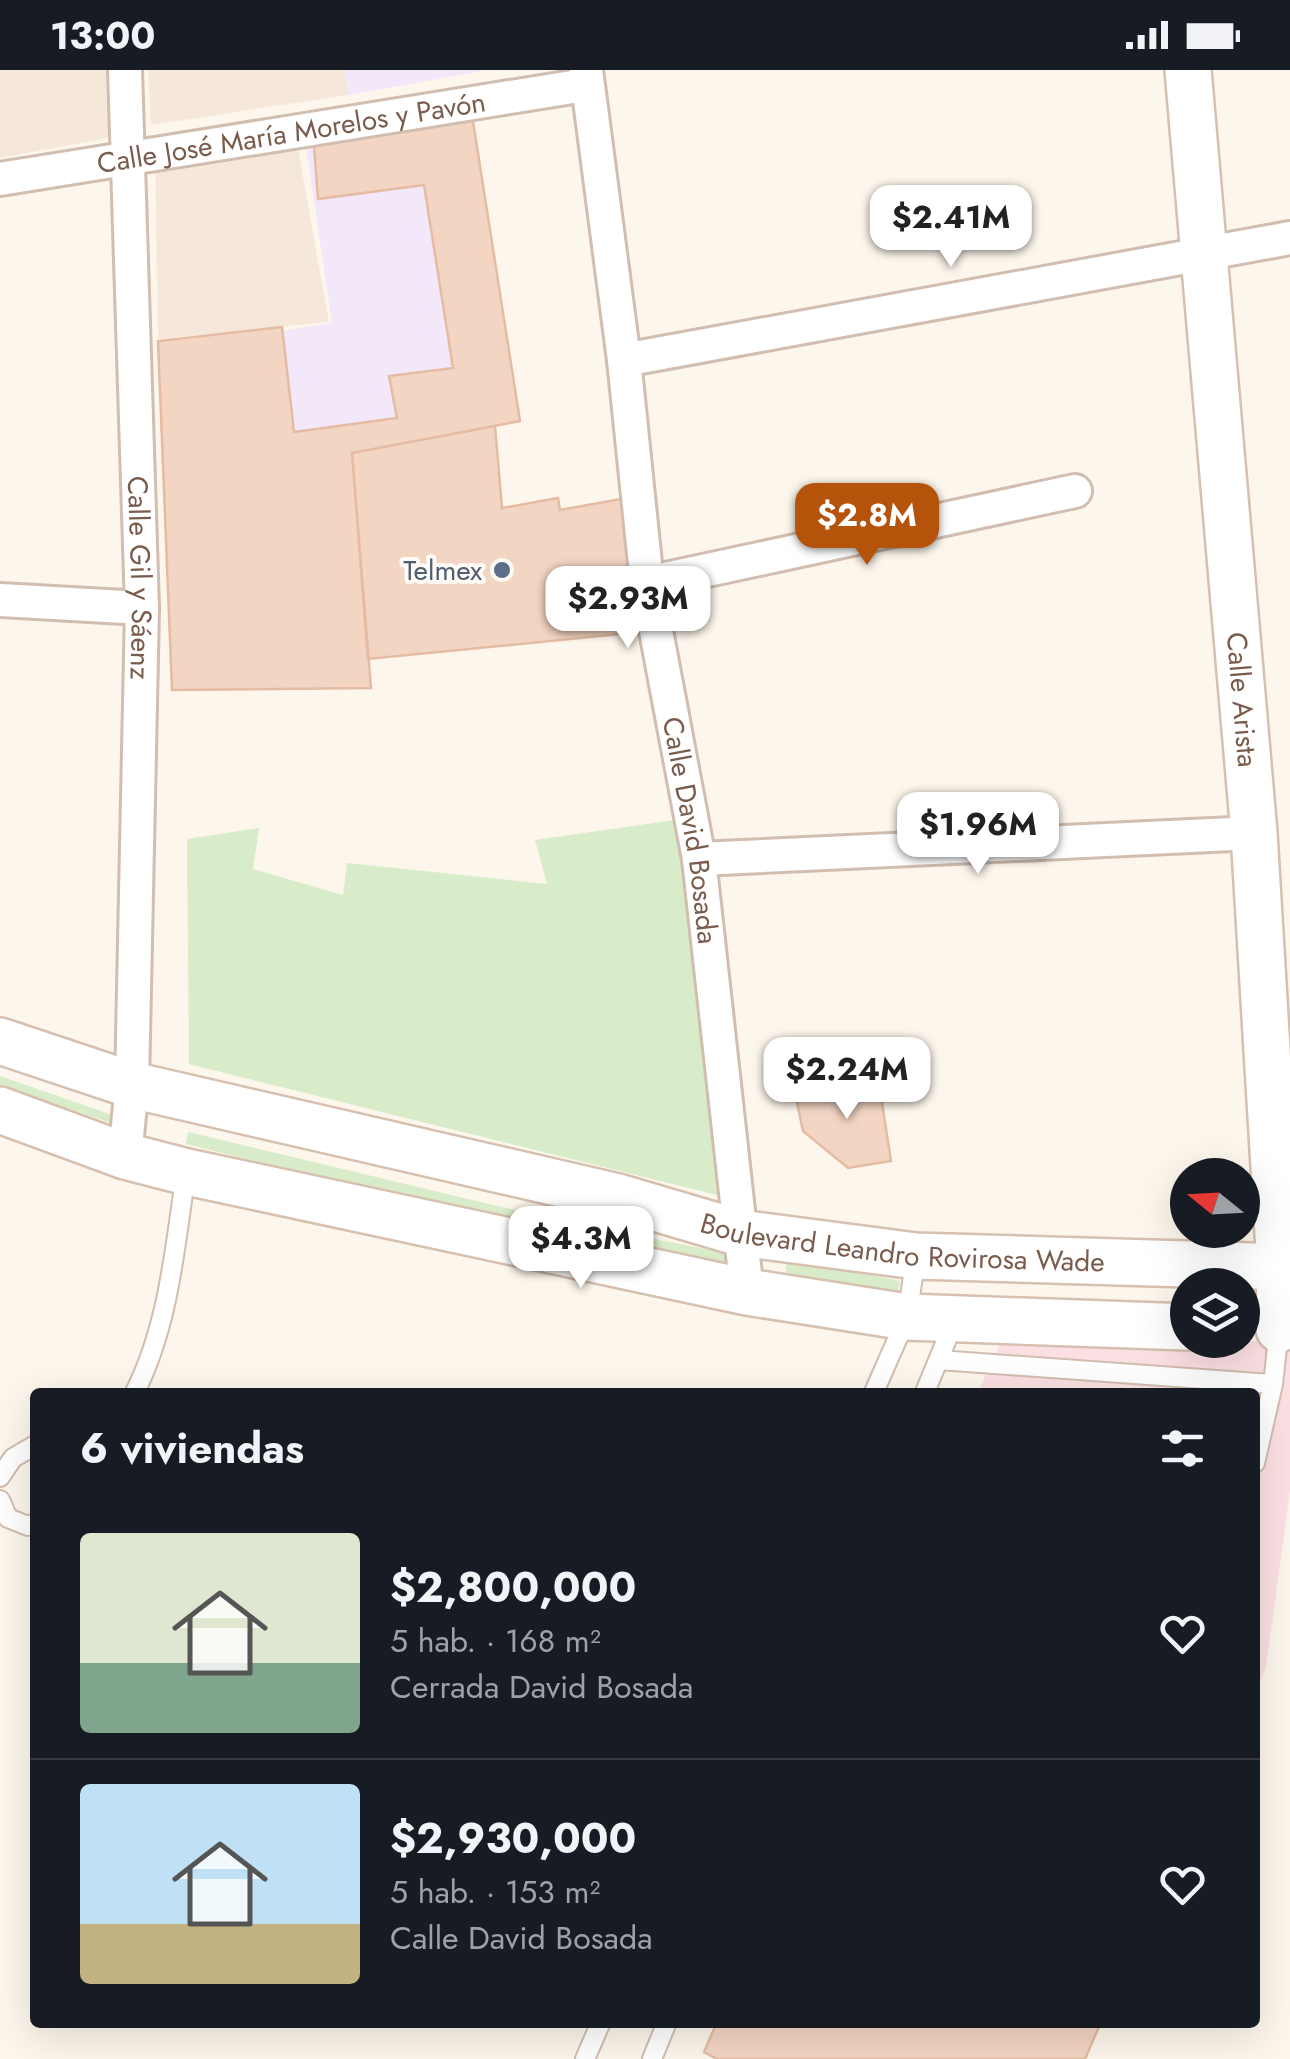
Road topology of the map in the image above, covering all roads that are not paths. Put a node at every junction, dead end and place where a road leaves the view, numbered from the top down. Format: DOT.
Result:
graph roads {
  1 [pos="125,70"];
  2 [pos="1188,70"];
  3 [pos="585,78"];
  4 [pos="128,160"];
  5 [pos="0,180"];
  6 [pos="1290,238"];
  7 [pos="1204,256"];
  8 [pos="624,360"];
  9 [pos="1075,491"];
  10 [pos="647,583"];
  11 [pos="0,600"];
  12 [pos="142,608"];
  13 [pos="1254,833"];
  14 [pos="699,859"];
  15 [pos="0,1041"];
  16 [pos="132,1085"];
  17 [pos="0,1110"];
  18 [pos="125,1156"];
  19 [pos="186,1172"];
  20 [pos="740,1233"];
  21 [pos="916,1256"];
  22 [pos="1285,1267"];
  23 [pos="747,1292"];
  24 [pos="907,1318"];
  25 [pos="1170,1328"];
  26 [pos="1271,1329"];
  27 [pos="947,1341"];
  28 [pos="1111,1372"];
  29 [pos="1273,1384"];
  30 [pos="137,1388"];
  31 [pos="876,1388"];
  32 [pos="928,1388"];
  33 [pos="1106,1388"];
  34 [pos="1260,1441"];
  35 [pos="30,1448"];
  36 [pos="0,1477"];
  37 [pos="0,1500"];
  38 [pos="30,1525"];
  39 [pos="598,2028"];
  40 [pos="665,2028"];
  41 [pos="585,2059"];
  42 [pos="652,2059"];
  1 -- 4 [label="street, Calle Gil y Sáenz"];
  2 -- 7 [label="main road, Calle Arista"];
  3 -- 4 [label="street, Calle José María Morelos y Pavón"];
  3 -- 8 [label="street, Calle David Bosada"];
  4 -- 5 [label="street, Calle José María Morelos y Pavón"];
  4 -- 12 [label="street, Calle Gil y Sáenz"];
  6 -- 7 [label="street"];
  7 -- 8 [label="street"];
  7 -- 13 [label="main road, Calle Arista"];
  8 -- 10 [label="street, Calle David Bosada"];
  9 -- 10 [label="street"];
  10 -- 14 [label="street, Calle David Bosada"];
  11 -- 12 [label="street"];
  12 -- 16 [label="street, Calle Gil y Sáenz"];
  13 -- 14 [label="street"];
  13 -- 22 [label="main road, Calle Arista"];
  14 -- 20 [label="street, Calle David Bosada"];
  15 -- 16 [label="main road, Boulevard Leandro Rovirosa Wade"];
  16 -- 18 [label="street, Calle Gil y Sáenz"];
  16 -- 20 [label="main road, Boulevard Leandro Rovirosa Wade"];
  17 -- 18 [label="main road"];
  18 -- 19 [label="main road"];
  19 -- 23 [label="main road"];
  19 -- 30 [label="lane"];
  20 -- 21 [label="main road, Boulevard Leandro Rovirosa Wade"];
  20 -- 23 [label="street, Calle David Bosada"];
  21 -- 22 [label="main road, Boulevard Leandro Rovirosa Wade"];
  21 -- 24 [label="lane"];
  22 -- 26 [label="main road, Calle Arista"];
  23 -- 24 [label="main road"];
  24 -- 27 [label="main road"];
  24 -- 31 [label="lane"];
  25 -- 27 [label="main road"];
  26 -- 29 [label="lane"];
  27 -- 28 [label="lane"];
  27 -- 32 [label="lane"];
  28 -- 29 [label="lane"];
  28 -- 33 [label="lane"];
  29 -- 34 [label="lane"];
  35 -- 36 [label="lane"];
  37 -- 38 [label="lane"];
  39 -- 41 [label="lane"];
  40 -- 42 [label="lane"];
}
